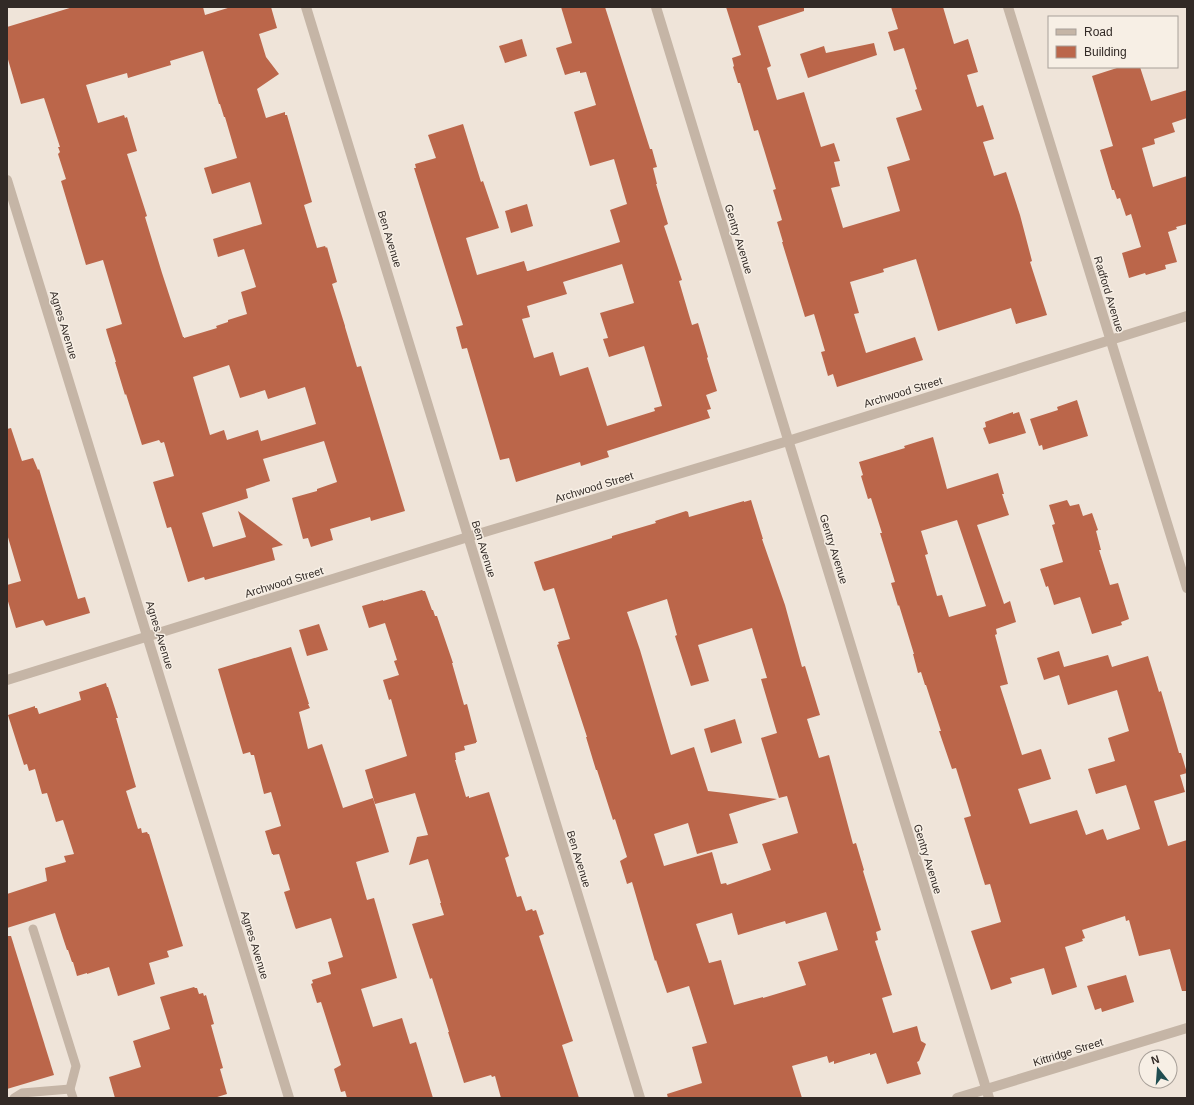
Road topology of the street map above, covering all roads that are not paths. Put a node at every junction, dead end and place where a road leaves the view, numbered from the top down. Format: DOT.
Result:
graph roads {
  1 [pos="306,7"];
  2 [pos="656,7"];
  3 [pos="1008,7"];
  4 [pos="7,180"];
  5 [pos="1187,316"];
  6 [pos="1110,340"];
  7 [pos="788,441"];
  8 [pos="468,537"];
  9 [pos="1187,588"];
  10 [pos="148,637"];
  11 [pos="7,680"];
  12 [pos="33,929"];
  13 [pos="1187,1028"];
  14 [pos="70,1089"];
  15 [pos="987,1094"];
  16 [pos="14,1098"];
  17 [pos="73,1098"];
  18 [pos="289,1098"];
  19 [pos="640,1098"];
  20 [pos="957,1098"];
  1 -- 8 [label="street, Ben Avenue"];
  2 -- 7 [label="street, Gentry Avenue"];
  3 -- 6 [label="street, Radford Avenue"];
  4 -- 10 [label="street, Agnes Avenue"];
  5 -- 6 [label="street, Archwood Street"];
  6 -- 7 [label="street, Archwood Street"];
  6 -- 9 [label="street, Radford Avenue"];
  7 -- 8 [label="street, Archwood Street"];
  7 -- 15 [label="street, Gentry Avenue"];
  8 -- 10 [label="street, Archwood Street"];
  8 -- 19 [label="street, Ben Avenue"];
  10 -- 11 [label="street, Archwood Street"];
  10 -- 18 [label="street, Agnes Avenue"];
  12 -- 14 [label="lane"];
  13 -- 15 [label="street, Kittridge Street"];
  14 -- 16 [label="lane"];
  14 -- 17 [label="lane"];
  15 -- 20 [label="street, Kittridge Street"];
}
